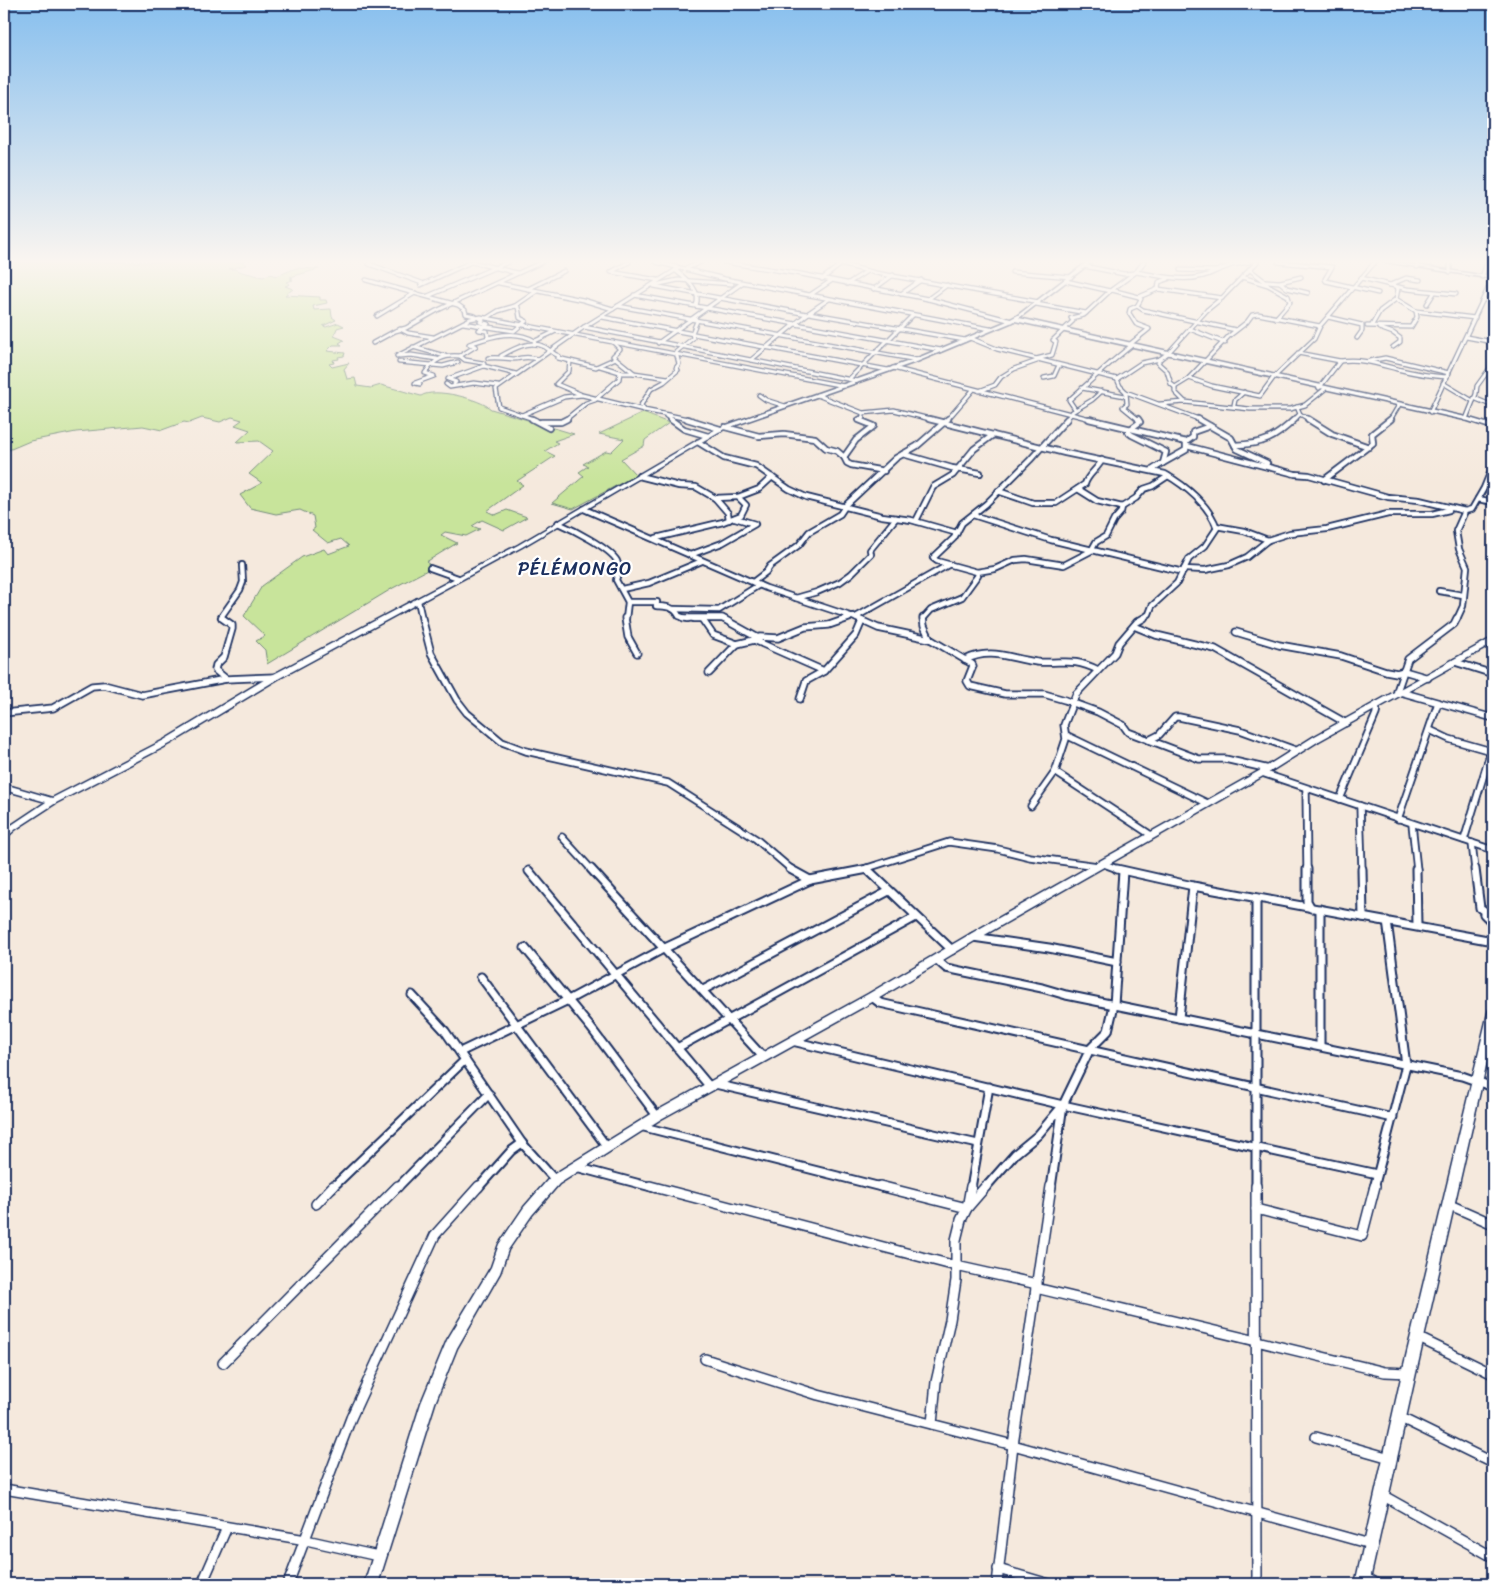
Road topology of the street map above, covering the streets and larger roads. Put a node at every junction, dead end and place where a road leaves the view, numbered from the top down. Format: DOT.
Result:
graph roads {
  1 [pos="387,336"];
  2 [pos="427,336"];
  3 [pos="508,336"];
  4 [pos="510,336"];
  5 [pos="527,336"];
  6 [pos="544,336"];
  7 [pos="571,336"];
  8 [pos="584,336"];
  9 [pos="630,336"];
  10 [pos="667,336"];
  11 [pos="693,336"];
  12 [pos="708,336"];
  13 [pos="779,336"];
  14 [pos="786,336"];
  15 [pos="862,336"];
  16 [pos="894,336"];
  17 [pos="949,336"];
  18 [pos="975,336"];
  19 [pos="1058,336"];
  20 [pos="1090,336"];
  21 [pos="1141,336"];
  22 [pos="1183,336"];
  23 [pos="1208,336"];
  24 [pos="1231,336"];
  25 [pos="1316,336"];
  26 [pos="1397,336"];
  27 [pos="433,337"];
  28 [pos="488,337"];
  29 [pos="1466,337"];
  30 [pos="968,339"];
  31 [pos="480,340"];
  32 [pos="889,341"];
  33 [pos="534,342"];
  34 [pos="613,342"];
  35 [pos="659,342"];
  36 [pos="1493,342"];
  37 [pos="1225,343"];
  38 [pos="373,344"];
  39 [pos="1130,345"];
  40 [pos="526,346"];
  41 [pos="683,346"];
  42 [pos="1393,346"];
  43 [pos="413,347"];
  44 [pos="766,347"];
  45 [pos="650,349"];
  46 [pos="942,350"];
  47 [pos="1493,350"];
  48 [pos="549,351"];
  49 [pos="877,353"];
  50 [pos="1168,353"];
  51 [pos="1298,353"];
  52 [pos="677,354"];
  53 [pos="445,356"];
  54 [pos="460,356"];
  55 [pos="501,356"];
  56 [pos="529,357"];
  57 [pos="616,358"];
  58 [pos="537,359"];
  59 [pos="1160,359"];
  60 [pos="438,360"];
  61 [pos="752,360"];
  62 [pos="917,360"];
  63 [pos="1037,360"];
  64 [pos="570,361"];
  65 [pos="1206,361"];
  66 [pos="1340,361"];
  67 [pos="399,362"];
  68 [pos="458,362"];
  69 [pos="1365,362"];
  70 [pos="431,364"];
  71 [pos="484,365"];
  72 [pos="864,365"];
  73 [pos="1059,365"];
  74 [pos="600,366"];
  75 [pos="744,366"];
  76 [pos="891,369"];
  77 [pos="620,372"];
  78 [pos="634,373"];
  79 [pos="1450,373"];
  80 [pos="516,374"];
  81 [pos="1099,375"];
  82 [pos="440,377"];
  83 [pos="1274,377"];
  84 [pos="1447,377"];
  85 [pos="668,378"];
  86 [pos="1044,378"];
  87 [pos="1189,378"];
  88 [pos="448,379"];
  89 [pos="1117,379"];
  90 [pos="854,380"];
  91 [pos="420,384"];
  92 [pos="446,384"];
  93 [pos="1444,384"];
  94 [pos="454,385"];
  95 [pos="498,386"];
  96 [pos="844,386"];
  97 [pos="1175,387"];
  98 [pos="1082,388"];
  99 [pos="1322,388"];
  100 [pos="973,390"];
  101 [pos="979,391"];
  102 [pos="1102,391"];
  103 [pos="1244,392"];
  104 [pos="1126,394"];
  105 [pos="582,395"];
  106 [pos="759,395"];
  107 [pos="817,395"];
  108 [pos="596,398"];
  109 [pos="1473,400"];
  110 [pos="1185,402"];
  111 [pos="1158,404"];
  112 [pos="1234,405"];
  113 [pos="1399,405"];
  114 [pos="785,406"];
  115 [pos="1493,406"];
  116 [pos="1297,407"];
  117 [pos="1075,409"];
  118 [pos="644,410"];
  119 [pos="863,412"];
  120 [pos="1430,412"];
  121 [pos="1071,414"];
  122 [pos="1300,414"];
  123 [pos="522,416"];
  124 [pos="666,416"];
  125 [pos="1466,419"];
  126 [pos="541,422"];
  127 [pos="945,422"];
  128 [pos="1210,426"];
  129 [pos="1493,427"];
  130 [pos="549,428"];
  131 [pos="722,428"];
  132 [pos="1129,430"];
  133 [pos="993,435"];
  134 [pos="708,436"];
  135 [pos="698,442"];
  136 [pos="1186,444"];
  137 [pos="1236,445"];
  138 [pos="1041,447"];
  139 [pos="1369,447"];
  140 [pos="903,454"];
  141 [pos="844,457"];
  142 [pos="1102,460"];
  143 [pos="1163,463"];
  144 [pos="1493,466"];
  145 [pos="1276,468"];
  146 [pos="958,469"];
  147 [pos="1152,470"];
  148 [pos="884,471"];
  149 [pos="980,473"];
  150 [pos="639,476"];
  151 [pos="1168,476"];
  152 [pos="772,477"];
  153 [pos="1324,480"];
  154 [pos="1078,489"];
  155 [pos="998,491"];
  156 [pos="738,497"];
  157 [pos="714,498"];
  158 [pos="1478,499"];
  159 [pos="1493,502"];
  160 [pos="845,507"];
  161 [pos="1122,507"];
  162 [pos="584,508"];
  163 [pos="1452,509"];
  164 [pos="1465,511"];
  165 [pos="973,515"];
  166 [pos="734,518"];
  167 [pos="896,518"];
  168 [pos="729,520"];
  169 [pos="916,521"];
  170 [pos="558,523"];
  171 [pos="1216,526"];
  172 [pos="957,533"];
  173 [pos="654,538"];
  174 [pos="1268,540"];
  175 [pos="1091,551"];
  176 [pos="690,555"];
  177 [pos="702,561"];
  178 [pos="242,565"];
  179 [pos="948,565"];
  180 [pos="430,568"];
  181 [pos="1183,571"];
  182 [pos="977,572"];
  183 [pos="458,578"];
  184 [pos="753,582"];
  185 [pos="759,585"];
  186 [pos="622,589"];
  187 [pos="1439,592"];
  188 [pos="1463,595"];
  189 [pos="796,598"];
  190 [pos="418,600"];
  191 [pos="628,602"];
  192 [pos="674,609"];
  193 [pos="855,616"];
  194 [pos="702,619"];
  195 [pos="862,622"];
  196 [pos="1134,626"];
  197 [pos="1236,632"];
  198 [pos="930,638"];
  199 [pos="756,639"];
  200 [pos="1493,641"];
  201 [pos="736,644"];
  202 [pos="637,652"];
  203 [pos="965,660"];
  204 [pos="1455,662"];
  205 [pos="1098,670"];
  206 [pos="824,671"];
  207 [pos="1404,671"];
  208 [pos="709,673"];
  209 [pos="1493,674"];
  210 [pos="275,677"];
  211 [pos="1428,678"];
  212 [pos="226,679"];
  213 [pos="1399,692"];
  214 [pos="800,699"];
  215 [pos="1072,703"];
  216 [pos="1438,703"];
  217 [pos="1377,705"];
  218 [pos="4,714"];
  219 [pos="1493,718"];
  220 [pos="1346,722"];
  221 [pos="1430,730"];
  222 [pos="1066,735"];
  223 [pos="1149,740"];
  224 [pos="1298,751"];
  225 [pos="1492,751"];
  226 [pos="1265,771"];
  227 [pos="1055,772"];
  228 [pos="4,787"];
  229 [pos="1306,789"];
  230 [pos="1340,799"];
  231 [pos="53,801"];
  232 [pos="1207,803"];
  233 [pos="1031,806"];
  234 [pos="1360,806"];
  235 [pos="1398,818"];
  236 [pos="1412,824"];
  237 [pos="4,835"];
  238 [pos="1151,835"];
  239 [pos="562,837"];
  240 [pos="1464,840"];
  241 [pos="1472,843"];
  242 [pos="1493,850"];
  243 [pos="1102,865"];
  244 [pos="866,870"];
  245 [pos="529,871"];
  246 [pos="1123,871"];
  247 [pos="810,880"];
  248 [pos="1192,886"];
  249 [pos="889,891"];
  250 [pos="1256,898"];
  251 [pos="1311,908"];
  252 [pos="1480,908"];
  253 [pos="1320,909"];
  254 [pos="916,917"];
  255 [pos="1363,917"];
  256 [pos="1493,917"];
  257 [pos="1387,921"];
  258 [pos="1493,922"];
  259 [pos="1417,926"];
  260 [pos="973,937"];
  261 [pos="1493,941"];
  262 [pos="525,948"];
  263 [pos="665,948"];
  264 [pos="952,950"];
  265 [pos="936,960"];
  266 [pos="1117,962"];
  267 [pos="616,975"];
  268 [pos="481,976"];
  269 [pos="703,990"];
  270 [pos="412,995"];
  271 [pos="872,997"];
  272 [pos="568,1000"];
  273 [pos="1114,1005"];
  274 [pos="1493,1013"];
  275 [pos="1180,1018"];
  276 [pos="730,1021"];
  277 [pos="516,1025"];
  278 [pos="1258,1034"];
  279 [pos="792,1041"];
  280 [pos="1320,1046"];
  281 [pos="677,1048"];
  282 [pos="1090,1049"];
  283 [pos="460,1052"];
  284 [pos="763,1057"];
  285 [pos="465,1060"];
  286 [pos="1406,1065"];
  287 [pos="1477,1081"];
  288 [pos="712,1085"];
  289 [pos="989,1087"];
  290 [pos="1256,1087"];
  291 [pos="1493,1087"];
  292 [pos="489,1094"];
  293 [pos="1063,1105"];
  294 [pos="657,1116"];
  295 [pos="1393,1118"];
  296 [pos="640,1126"];
  297 [pos="522,1143"];
  298 [pos="978,1144"];
  299 [pos="607,1147"];
  300 [pos="1256,1147"];
  301 [pos="574,1167"];
  302 [pos="1377,1174"];
  303 [pos="554,1180"];
  304 [pos="316,1204"];
  305 [pos="1450,1205"];
  306 [pos="966,1208"];
  307 [pos="1256,1209"];
  308 [pos="1493,1224"];
  309 [pos="956,1266"];
  310 [pos="1036,1286"];
  311 [pos="1417,1337"];
  312 [pos="1256,1340"];
  313 [pos="705,1359"];
  314 [pos="223,1363"];
  315 [pos="1409,1373"];
  316 [pos="1493,1374"];
  317 [pos="1399,1417"];
  318 [pos="932,1424"];
  319 [pos="1316,1437"];
  320 [pos="1013,1445"];
  321 [pos="1390,1458"];
  322 [pos="1493,1463"];
  323 [pos="4,1489"];
  324 [pos="1382,1495"];
  325 [pos="1258,1513"];
  326 [pos="227,1527"];
  327 [pos="306,1540"];
  328 [pos="1371,1544"];
  329 [pos="378,1556"];
  330 [pos="1493,1557"];
  331 [pos="998,1569"];
  332 [pos="1363,1581"];
  333 [pos="202,1584"];
  334 [pos="288,1584"];
  335 [pos="371,1584"];
  336 [pos="996,1584"];
  337 [pos="1049,1584"];
  338 [pos="1257,1584"];
  339 [pos="1377,1584"];
  1 -- 38 [label="street"];
  2 -- 27 [label="street"];
  3 -- 28 [label="street"];
  4 -- 31 [label="street"];
  5 -- 33 [label="street"];
  6 -- 33 [label="street"];
  7 -- 48 [label="street"];
  8 -- 34 [label="street"];
  9 -- 35 [label="street"];
  10 -- 35 [label="street"];
  11 -- 41 [label="street"];
  12 -- 44 [label="street"];
  13 -- 44 [label="street"];
  14 -- 49 [label="street"];
  15 -- 32 [label="street"];
  16 -- 32 [label="street"];
  17 -- 30 [label="street"];
  18 -- 30 [label="street"];
  19 -- 63 [label="street"];
  20 -- 39 [label="street"];
  21 -- 39 [label="street"];
  22 -- 50 [label="street"];
  23 -- 37 [label="street"];
  24 -- 37 [label="street"];
  25 -- 51 [label="street"];
  26 -- 42 [label="street"];
  27 -- 43 [label="street"];
  28 -- 31 [label="street"];
  29 -- 36 [label="street"];
  29 -- 79 [label="street"];
  30 -- 46 [label="street"];
  30 -- 63 [label="street"];
  31 -- 54 [label="street"];
  32 -- 46 [label="street"];
  32 -- 49 [label="street"];
  33 -- 40 [label="street"];
  33 -- 48 [label="street"];
  34 -- 45 [label="street"];
  34 -- 57 [label="street"];
  35 -- 41 [label="street"];
  35 -- 45 [label="street"];
  37 -- 65 [label="street"];
  39 -- 50 [label="street"];
  39 -- 81 [label="street"];
  40 -- 55 [label="street"];
  40 -- 56 [label="street"];
  41 -- 52 [label="street"];
  41 -- 61 [label="street"];
  43 -- 53 [label="street"];
  43 -- 60 [label="street"];
  44 -- 61 [label="street"];
  44 -- 72 [label="street"];
  45 -- 52 [label="street"];
  46 -- 62 [label="street"];
  47 -- 109 [label="street"];
  48 -- 58 [label="street"];
  48 -- 64 [label="street"];
  49 -- 62 [label="street"];
  49 -- 72 [label="street"];
  50 -- 59 [label="street"];
  50 -- 65 [label="street"];
  51 -- 66 [label="street"];
  51 -- 83 [label="street"];
  52 -- 75 [label="street"];
  52 -- 85 [label="street"];
  53 -- 54 [label="street"];
  53 -- 60 [label="street"];
  54 -- 71 [label="street"];
  55 -- 56 [label="street"];
  55 -- 71 [label="street"];
  56 -- 58 [label="street"];
  57 -- 74 [label="street"];
  57 -- 78 [label="street"];
  58 -- 80 [label="street"];
  59 -- 89 [label="street"];
  59 -- 97 [label="street"];
  60 -- 70 [label="street"];
  61 -- 75 [label="street"];
  61 -- 90 [label="street"];
  62 -- 76 [label="street"];
  63 -- 73 [label="street"];
  63 -- 101 [label="street"];
  64 -- 74 [label="street"];
  64 -- 105 [label="street"];
  65 -- 83 [label="street"];
  65 -- 87 [label="street"];
  66 -- 69 [label="street"];
  66 -- 99 [label="street"];
  67 -- 70 [label="street"];
  68 -- 70 [label="street"];
  69 -- 79 [label="street"];
  69 -- 84 [label="street"];
  70 -- 91 [label="street"];
  71 -- 80 [label="street"];
  71 -- 88 [label="street"];
  72 -- 76 [label="street"];
  72 -- 90 [label="street"];
  73 -- 81 [label="street"];
  73 -- 86 [label="street"];
  74 -- 77 [label="street"];
  75 -- 96 [label="street"];
  76 -- 90 [label="street"];
  76 -- 100 [label="street"];
  77 -- 78 [label="street"];
  77 -- 108 [label="street"];
  78 -- 85 [label="street"];
  79 -- 84 [label="street"];
  80 -- 95 [label="street"];
  81 -- 89 [label="street"];
  81 -- 98 [label="street"];
  82 -- 88 [label="street"];
  83 -- 99 [label="street"];
  83 -- 103 [label="street"];
  84 -- 93 [label="street"];
  85 -- 118 [label="street"];
  87 -- 97 [label="street"];
  87 -- 103 [label="street"];
  88 -- 94 [label="street"];
  89 -- 104 [label="street"];
  90 -- 96 [label="street"];
  92 -- 94 [label="street"];
  93 -- 109 [label="street"];
  93 -- 120 [label="street"];
  94 -- 95 [label="street"];
  95 -- 123 [label="street"];
  96 -- 107 [label="street"];
  97 -- 110 [label="street"];
  98 -- 102 [label="street"];
  98 -- 117 [label="street"];
  99 -- 113 [label="street"];
  99 -- 116 [label="street"];
  100 -- 101 [label="street"];
  100 -- 127 [label="street"];
  101 -- 121 [label="street"];
  102 -- 104 [label="street"];
  102 -- 117 [label="street"];
  103 -- 112 [label="street"];
  104 -- 111 [label="street"];
  104 -- 132 [label="street"];
  105 -- 108 [label="street"];
  105 -- 123 [label="street"];
  106 -- 114 [label="street"];
  107 -- 114 [label="street"];
  107 -- 119 [label="street"];
  108 -- 118 [label="street"];
  108 -- 126 [label="street"];
  109 -- 115 [label="street"];
  109 -- 125 [label="street"];
  110 -- 111 [label="street"];
  110 -- 112 [label="street"];
  111 -- 128 [label="street"];
  112 -- 116 [label="street"];
  113 -- 120 [label="street"];
  113 -- 139 [label="street"];
  114 -- 131 [label="street"];
  116 -- 122 [label="street"];
  117 -- 121 [label="street"];
  118 -- 124 [label="street"];
  119 -- 127 [label="street"];
  119 -- 141 [label="street"];
  120 -- 125 [label="street"];
  121 -- 132 [label="street"];
  121 -- 138 [label="street"];
  122 -- 137 [label="street"];
  122 -- 139 [label="street"];
  123 -- 126 [label="street"];
  124 -- 131 [label="street"];
  124 -- 134 [label="street"];
  125 -- 129 [label="street"];
  126 -- 130 [label="street"];
  127 -- 133 [label="street"];
  127 -- 140 [label="street"];
  128 -- 136 [label="street"];
  128 -- 137 [label="street"];
  131 -- 134 [label="street"];
  131 -- 141 [label="street"];
  132 -- 136 [label="street"];
  132 -- 143 [label="street"];
  133 -- 138 [label="street"];
  133 -- 146 [label="street"];
  134 -- 135 [label="street"];
  135 -- 150 [label="street"];
  135 -- 152 [label="street"];
  136 -- 143 [label="street"];
  136 -- 145 [label="street"];
  137 -- 145 [label="street"];
  138 -- 142 [label="street"];
  138 -- 155 [label="street"];
  139 -- 153 [label="street"];
  140 -- 146 [label="street"];
  140 -- 148 [label="street"];
  141 -- 148 [label="street"];
  142 -- 147 [label="street"];
  142 -- 154 [label="street"];
  143 -- 147 [label="street"];
  144 -- 158 [label="street"];
  145 -- 153 [label="street"];
  146 -- 149 [label="street"];
  146 -- 169 [label="street"];
  147 -- 151 [label="street"];
  148 -- 160 [label="street"];
  150 -- 157 [label="street"];
  150 -- 162 [label="street"];
  151 -- 161 [label="street"];
  151 -- 171 [label="street"];
  152 -- 156 [label="street"];
  152 -- 160 [label="street"];
  153 -- 163 [label="street"];
  154 -- 155 [label="street"];
  154 -- 161 [label="street"];
  155 -- 165 [label="street"];
  156 -- 157 [label="street"];
  156 -- 166 [label="street"];
  157 -- 168 [label="street"];
  158 -- 159 [label="street"];
  158 -- 164 [label="street"];
  160 -- 167 [label="street"];
  160 -- 184 [label="street"];
  161 -- 175 [label="street"];
  162 -- 170 [label="street"];
  162 -- 173 [label="street"];
  163 -- 164 [label="street"];
  163 -- 174 [label="street"];
  164 -- 188 [label="street"];
  165 -- 172 [label="street"];
  165 -- 175 [label="street"];
  166 -- 168 [label="street"];
  166 -- 176 [label="street"];
  167 -- 169 [label="street"];
  167 -- 189 [label="street"];
  168 -- 173 [label="street"];
  169 -- 172 [label="street"];
  170 -- 183 [label="street"];
  170 -- 186 [label="street"];
  171 -- 174 [label="street"];
  171 -- 181 [label="street"];
  172 -- 179 [label="street"];
  173 -- 176 [label="street"];
  174 -- 181 [label="street"];
  175 -- 181 [label="street"];
  175 -- 182 [label="street"];
  176 -- 177 [label="street"];
  177 -- 184 [label="street"];
  177 -- 186 [label="street"];
  178 -- 212 [label="street"];
  179 -- 182 [label="street"];
  179 -- 193 [label="street"];
  180 -- 183 [label="street"];
  181 -- 196 [label="street"];
  182 -- 198 [label="street"];
  183 -- 190 [label="street"];
  184 -- 185 [label="street"];
  185 -- 189 [label="street"];
  185 -- 192 [label="street"];
  186 -- 191 [label="street"];
  187 -- 188 [label="street"];
  188 -- 207 [label="street"];
  189 -- 193 [label="street"];
  190 -- 210 [label="street"];
  190 -- 247 [label="street"];
  191 -- 192 [label="street"];
  191 -- 202 [label="street"];
  192 -- 194 [label="street"];
  193 -- 195 [label="street"];
  193 -- 199 [label="street"];
  194 -- 199 [label="street"];
  194 -- 201 [label="street"];
  195 -- 198 [label="street"];
  195 -- 206 [label="street"];
  196 -- 205 [label="street"];
  196 -- 220 [label="street"];
  197 -- 207 [label="street"];
  198 -- 203 [label="street"];
  199 -- 201 [label="street"];
  199 -- 206 [label="street"];
  200 -- 204 [label="street"];
  201 -- 208 [label="street"];
  203 -- 205 [label="street"];
  203 -- 215 [label="street"];
  204 -- 209 [label="street"];
  204 -- 211 [label="street"];
  205 -- 215 [label="street"];
  206 -- 214 [label="street"];
  207 -- 211 [label="street"];
  207 -- 213 [label="street"];
  210 -- 212 [label="street"];
  210 -- 231 [label="street"];
  211 -- 213 [label="street"];
  212 -- 218 [label="street"];
  213 -- 216 [label="street"];
  213 -- 217 [label="street"];
  215 -- 222 [label="street"];
  215 -- 223 [label="street"];
  216 -- 219 [label="street"];
  216 -- 221 [label="street"];
  217 -- 220 [label="street"];
  217 -- 230 [label="street"];
  220 -- 224 [label="street"];
  221 -- 225 [label="street"];
  221 -- 235 [label="street"];
  222 -- 227 [label="street"];
  222 -- 232 [label="street"];
  223 -- 224 [label="street"];
  223 -- 226 [label="street"];
  224 -- 226 [label="street"];
  225 -- 240 [label="street"];
  226 -- 229 [label="street"];
  226 -- 232 [label="street"];
  227 -- 233 [label="street"];
  227 -- 238 [label="street"];
  228 -- 231 [label="street"];
  229 -- 230 [label="street"];
  229 -- 251 [label="street"];
  230 -- 234 [label="street"];
  231 -- 237 [label="street"];
  232 -- 238 [label="street"];
  234 -- 235 [label="street"];
  234 -- 255 [label="street"];
  235 -- 236 [label="street"];
  236 -- 240 [label="street"];
  236 -- 259 [label="street"];
  238 -- 243 [label="street"];
  239 -- 263 [label="street"];
  240 -- 241 [label="street"];
  241 -- 242 [label="street"];
  241 -- 252 [label="street"];
  243 -- 244 [label="street"];
  243 -- 246 [label="street"];
  243 -- 260 [label="street"];
  244 -- 247 [label="street"];
  244 -- 249 [label="street"];
  245 -- 267 [label="street"];
  246 -- 248 [label="street"];
  246 -- 266 [label="street"];
  247 -- 263 [label="street"];
  248 -- 250 [label="street"];
  248 -- 275 [label="street"];
  249 -- 254 [label="street"];
  249 -- 269 [label="street"];
  250 -- 251 [label="street"];
  250 -- 278 [label="street"];
  251 -- 253 [label="street"];
  252 -- 256 [label="street"];
  252 -- 258 [label="street"];
  253 -- 255 [label="street"];
  253 -- 280 [label="street"];
  254 -- 264 [label="street"];
  254 -- 276 [label="street"];
  255 -- 257 [label="street"];
  257 -- 259 [label="street"];
  257 -- 286 [label="street"];
  259 -- 261 [label="street"];
  260 -- 264 [label="street"];
  260 -- 266 [label="street"];
  262 -- 272 [label="street"];
  263 -- 267 [label="street"];
  263 -- 269 [label="street"];
  264 -- 265 [label="street"];
  265 -- 271 [label="street"];
  265 -- 273 [label="street"];
  266 -- 273 [label="street"];
  267 -- 272 [label="street"];
  267 -- 281 [label="street"];
  268 -- 277 [label="street"];
  269 -- 276 [label="street"];
  270 -- 283 [label="street"];
  271 -- 279 [label="street"];
  271 -- 282 [label="street"];
  272 -- 277 [label="street"];
  272 -- 294 [label="street"];
  273 -- 275 [label="street"];
  273 -- 282 [label="street"];
  274 -- 287 [label="street"];
  275 -- 278 [label="street"];
  276 -- 281 [label="street"];
  276 -- 284 [label="street"];
  277 -- 283 [label="street"];
  277 -- 299 [label="street"];
  278 -- 280 [label="street"];
  278 -- 290 [label="street"];
  279 -- 284 [label="street"];
  279 -- 289 [label="street"];
  280 -- 286 [label="street"];
  281 -- 288 [label="street"];
  282 -- 290 [label="street"];
  282 -- 293 [label="street"];
  283 -- 285 [label="street"];
  284 -- 288 [label="street"];
  285 -- 292 [label="street"];
  285 -- 304 [label="street"];
  286 -- 287 [label="street"];
  286 -- 295 [label="street"];
  287 -- 291 [label="street"];
  287 -- 305 [label="street"];
  288 -- 294 [label="street"];
  288 -- 298 [label="street"];
  289 -- 293 [label="street"];
  289 -- 298 [label="street"];
  290 -- 295 [label="street"];
  290 -- 300 [label="street"];
  292 -- 297 [label="street"];
  292 -- 314 [label="street"];
  293 -- 300 [label="street"];
  293 -- 306 [label="street"];
  293 -- 310 [label="street"];
  294 -- 296 [label="street"];
  295 -- 302 [label="street"];
  296 -- 299 [label="street"];
  296 -- 306 [label="street"];
  297 -- 303 [label="street"];
  297 -- 327 [label="street"];
  298 -- 306 [label="street"];
  299 -- 301 [label="street"];
  300 -- 302 [label="street"];
  300 -- 307 [label="street"];
  301 -- 303 [label="street"];
  301 -- 309 [label="street"];
  302 -- 307 [label="street"];
  303 -- 329 [label="street"];
  305 -- 308 [label="street"];
  305 -- 311 [label="street"];
  306 -- 309 [label="street"];
  307 -- 312 [label="street"];
  309 -- 310 [label="street"];
  309 -- 318 [label="street"];
  310 -- 312 [label="street"];
  310 -- 320 [label="street"];
  311 -- 315 [label="street"];
  311 -- 316 [label="street"];
  312 -- 315 [label="street"];
  312 -- 325 [label="street"];
  313 -- 318 [label="street"];
  315 -- 317 [label="street"];
  317 -- 321 [label="street"];
  317 -- 322 [label="street"];
  318 -- 320 [label="street"];
  319 -- 321 [label="street"];
  320 -- 325 [label="street"];
  320 -- 331 [label="street"];
  321 -- 324 [label="street"];
  323 -- 326 [label="street"];
  324 -- 328 [label="street"];
  324 -- 330 [label="street"];
  325 -- 328 [label="street"];
  325 -- 338 [label="street"];
  326 -- 327 [label="street"];
  326 -- 333 [label="street"];
  327 -- 329 [label="street"];
  327 -- 334 [label="street"];
  328 -- 332 [label="street"];
  329 -- 335 [label="street"];
  331 -- 336 [label="street"];
  331 -- 337 [label="street"];
  332 -- 339 [label="street"];
}
